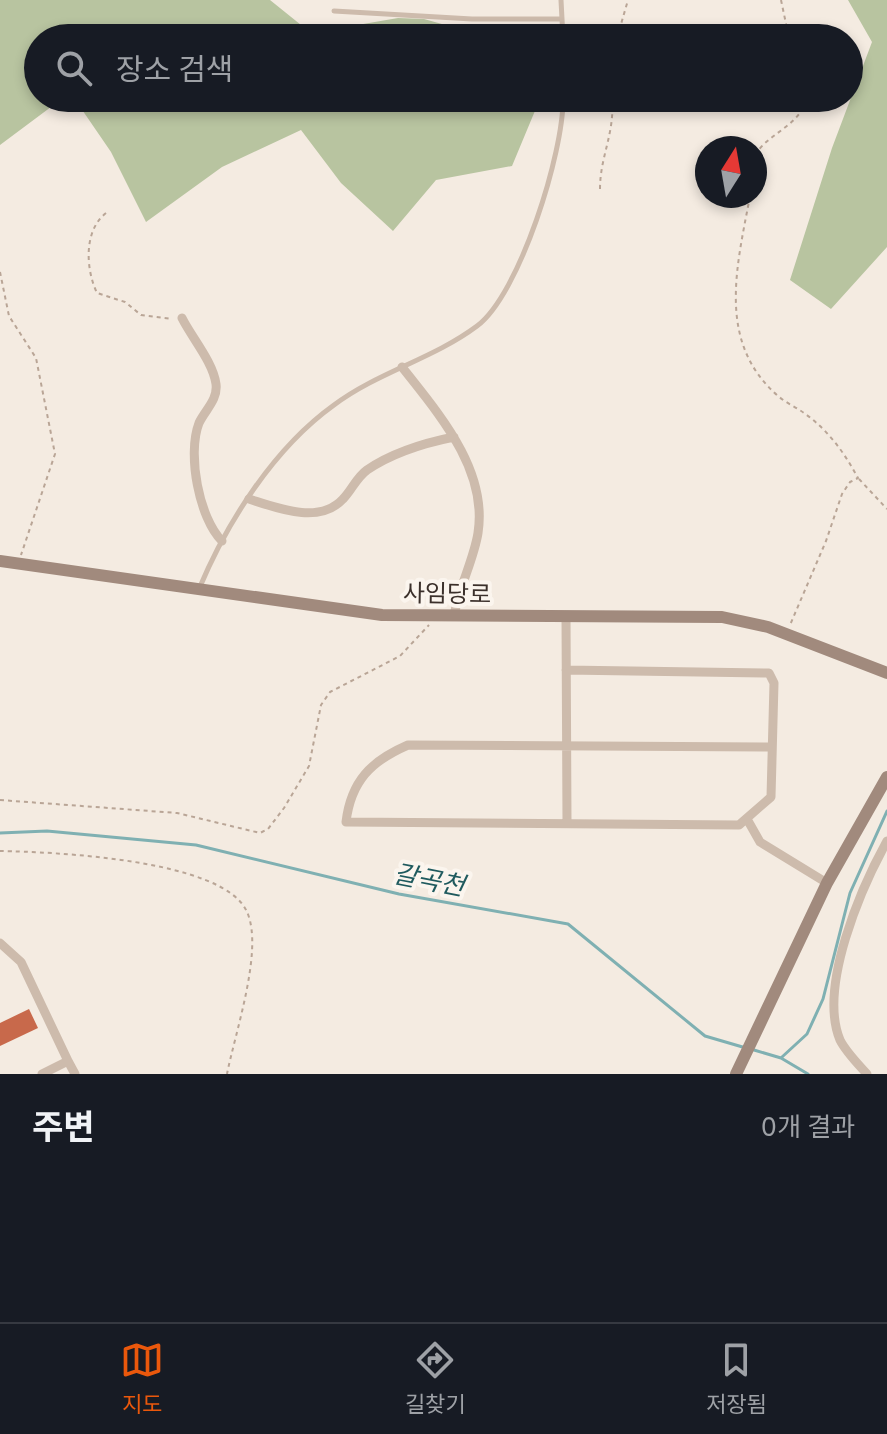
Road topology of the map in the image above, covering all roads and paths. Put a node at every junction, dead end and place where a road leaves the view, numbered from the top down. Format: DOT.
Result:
graph roads {
  1 [pos="561,0"];
  2 [pos="628,0"];
  3 [pos="781,0"];
  4 [pos="334,11"];
  5 [pos="562,19"];
  6 [pos="562,24"];
  7 [pos="621,24"];
  8 [pos="786,24"];
  9 [pos="563,112"];
  10 [pos="612,112"];
  11 [pos="800,112"];
  12 [pos="767,139"];
  13 [pos="600,189"];
  14 [pos="748,208"];
  15 [pos="106,213"];
  16 [pos="0,273"];
  17 [pos="182,318"];
  18 [pos="402,367"];
  19 [pos="454,437"];
  20 [pos="858,478"];
  21 [pos="249,499"];
  22 [pos="887,509"];
  23 [pos="222,541"];
  24 [pos="0,561"];
  25 [pos="18,563"];
  26 [pos="198,590"];
  27 [pos="434,616"];
  28 [pos="454,616"];
  29 [pos="566,617"];
  30 [pos="786,634"];
  31 [pos="566,670"];
  32 [pos="887,673"];
  33 [pos="567,744"];
  34 [pos="772,747"];
  35 [pos="887,777"];
  36 [pos="0,800"];
  37 [pos="747,819"];
  38 [pos="567,821"];
  39 [pos="887,841"];
  40 [pos="0,851"];
  41 [pos="827,883"];
  42 [pos="0,943"];
  43 [pos="68,1061"];
  44 [pos="42,1074"];
  45 [pos="75,1074"];
  46 [pos="227,1074"];
  47 [pos="736,1074"];
  48 [pos="867,1074"];
  1 -- 5 [label="lane"];
  2 -- 7 [label="path"];
  3 -- 8 [label="path"];
  4 -- 5 [label="lane"];
  5 -- 6 [label="lane"];
  9 -- 18 [label="lane"];
  10 -- 13 [label="path"];
  11 -- 12 [label="path"];
  14 -- 20 [label="path"];
  15 -- 17 [label="path"];
  16 -- 25 [label="path"];
  17 -- 23 [label="street"];
  18 -- 19 [label="street"];
  18 -- 21 [label="lane"];
  19 -- 21 [label="street"];
  19 -- 28 [label="street"];
  20 -- 22 [label="path"];
  20 -- 30 [label="path"];
  21 -- 23 [label="lane"];
  23 -- 26 [label="lane"];
  24 -- 25 [label="main road, 사임당로"];
  25 -- 26 [label="main road, 사임당로"];
  26 -- 27 [label="main road, 사임당로"];
  27 -- 28 [label="main road, 사임당로"];
  27 -- 36 [label="path"];
  28 -- 29 [label="main road, 사임당로"];
  29 -- 30 [label="main road, 사임당로"];
  29 -- 31 [label="street"];
  30 -- 32 [label="main road, 사임당로"];
  31 -- 33 [label="street"];
  31 -- 34 [label="street"];
  33 -- 34 [label="street"];
  33 -- 38 [label="street"];
  33 -- 38 [label="street"];
  34 -- 37 [label="street"];
  35 -- 41 [label="main road"];
  37 -- 38 [label="street"];
  37 -- 41 [label="street"];
  39 -- 48 [label="street"];
  40 -- 46 [label="path"];
  41 -- 47 [label="main road"];
  42 -- 43 [label="street"];
  43 -- 44 [label="street"];
  43 -- 45 [label="street"];
}
